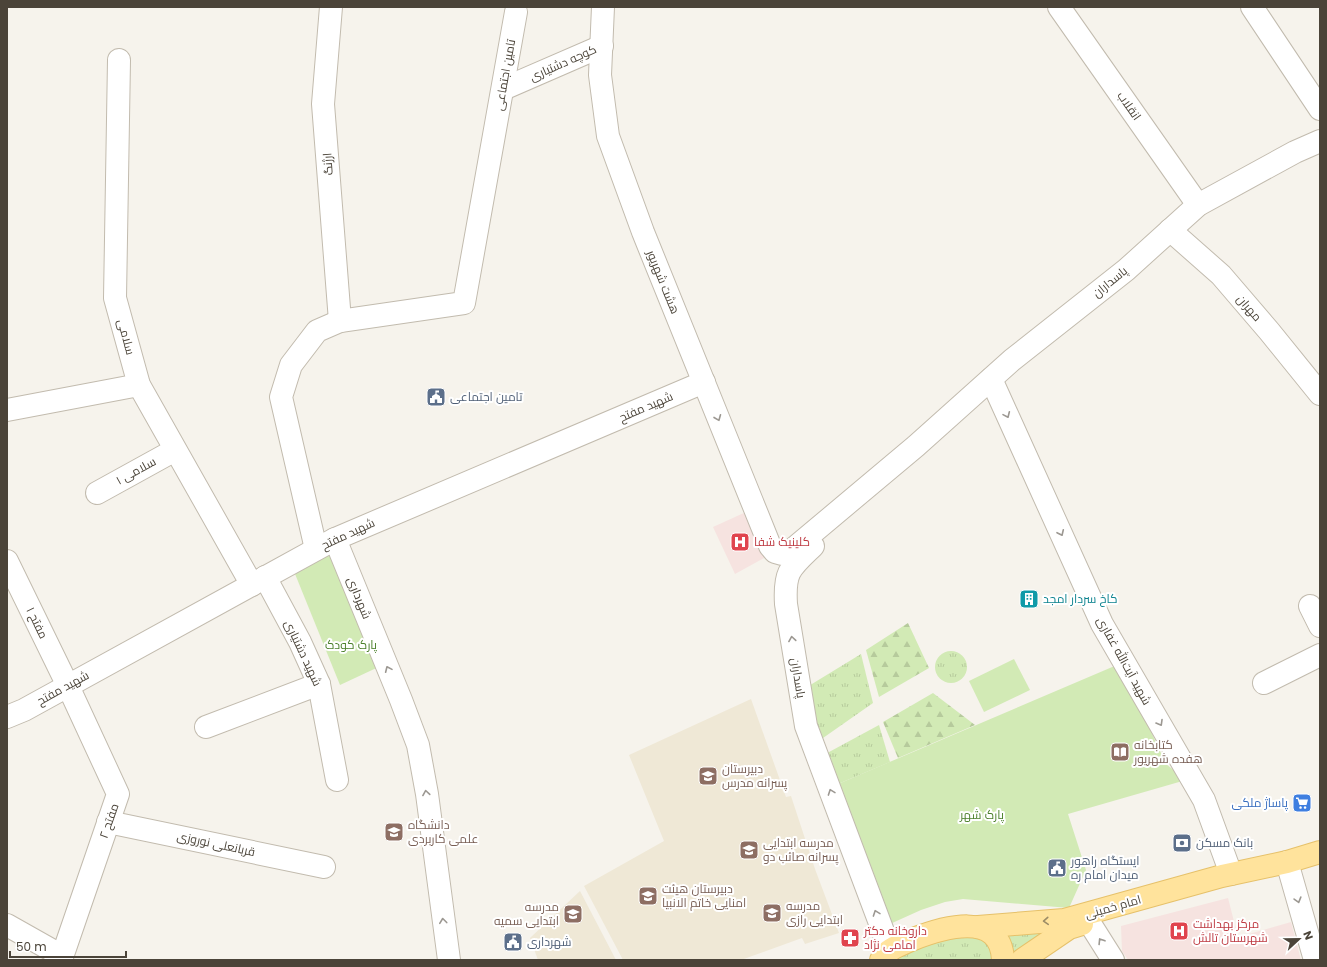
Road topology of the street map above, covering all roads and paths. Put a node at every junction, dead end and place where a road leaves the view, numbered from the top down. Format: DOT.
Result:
graph roads {
  1 [pos="331,7"];
  2 [pos="603,7"];
  3 [pos="1059,7"];
  4 [pos="1252,7"];
  5 [pos="516,12"];
  6 [pos="602,46"];
  7 [pos="118,60"];
  8 [pos="503,89"];
  9 [pos="1320,109"];
  10 [pos="1320,141"];
  11 [pos="1198,205"];
  12 [pos="1170,230"];
  13 [pos="340,321"];
  14 [pos="991,379"];
  15 [pos="704,382"];
  16 [pos="139,385"];
  17 [pos="1320,394"];
  18 [pos="7,410"];
  19 [pos="916,446"];
  20 [pos="175,450"];
  21 [pos="97,493"];
  22 [pos="335,539"];
  23 [pos="770,546"];
  24 [pos="316,549"];
  25 [pos="7,561"];
  26 [pos="258,581"];
  27 [pos="1310,606"];
  28 [pos="1320,626"];
  29 [pos="1320,655"];
  30 [pos="1264,683"];
  31 [pos="319,684"];
  32 [pos="68,686"];
  33 [pos="7,717"];
  34 [pos="206,727"];
  35 [pos="337,780"];
  36 [pos="108,822"];
  37 [pos="1320,852"];
  38 [pos="1287,862"];
  39 [pos="324,867"];
  40 [pos="1239,873"];
  41 [pos="1089,922"];
  42 [pos="7,925"];
  43 [pos="978,926"];
  44 [pos="884,955"];
  45 [pos="61,958"];
  46 [pos="449,960"];
  47 [pos="1003,960"];
  48 [pos="1022,960"];
  49 [pos="1113,960"];
  50 [pos="1315,960"];
  1 -- 13 [label="street, ارژنگ"];
  2 -- 6 [label="street, هشت شهریور"];
  3 -- 11 [label="street, انقلاب"];
  4 -- 9 [label="street"];
  5 -- 8 [label="street, تامین اجتماعی"];
  6 -- 8 [label="street, کوچه دشتیاری"];
  6 -- 15 [label="street, هشت شهریور"];
  7 -- 16 [label="street, سلامی"];
  8 -- 13 [label="street, تامین اجتماعی"];
  10 -- 11 [label="street, پاسداران"];
  11 -- 12 [label="street, پاسداران"];
  12 -- 14 [label="street, پاسداران"];
  12 -- 17 [label="street, مهران"];
  13 -- 24 [label="street, تامین اجتماعی"];
  14 -- 19 [label="street, پاسداران"];
  14 -- 40 [label="street, شهید آیت‌الله غفاری, one-way"];
  15 -- 22 [label="street, شهید مفتح"];
  15 -- 23 [label="street, هشت شهریور, one-way"];
  16 -- 18 [label="street"];
  16 -- 20 [label="street, سلامی"];
  19 -- 23 [label="street, پاسداران"];
  44 -- 19 [label="street, پاسداران, one-way"];
  20 -- 21 [label="street, سلامی ۱"];
  20 -- 26 [label="street, سلامی"];
  22 -- 24 [label="street, شهید مفتح"];
  46 -- 22 [label="street, شهرداری, one-way"];
  24 -- 26 [label="street, شهید مفتح"];
  25 -- 32 [label="street, مفتح ۱"];
  26 -- 31 [label="street, شهید دشتیاری"];
  26 -- 32 [label="street, شهید مفتح"];
  27 -- 28 [label="street"];
  29 -- 30 [label="street"];
  31 -- 34 [label="street"];
  31 -- 35 [label="street, شهید دشتیاری"];
  32 -- 33 [label="street, شهید مفتح"];
  32 -- 36 [label="street, مفتح ۲"];
  36 -- 39 [label="street, قربانعلی نوروزی"];
  36 -- 45 [label="street, مفتح ۲"];
  37 -- 38 [label="main road, امام خمینی"];
  38 -- 40 [label="main road, امام خمینی"];
  38 -- 50 [label="street, one-way"];
  40 -- 41 [label="main road, امام خمینی"];
  40 -- 43 [label="main road, امام خمینی, one-way"];
  41 -- 48 [label="main road, امام خمینی"];
  49 -- 41 [label="street, one-way"];
  42 -- 45 [label="street"];
  43 -- 44 [label="main road, امام خمینی"];
  43 -- 47 [label="main road"];
}
